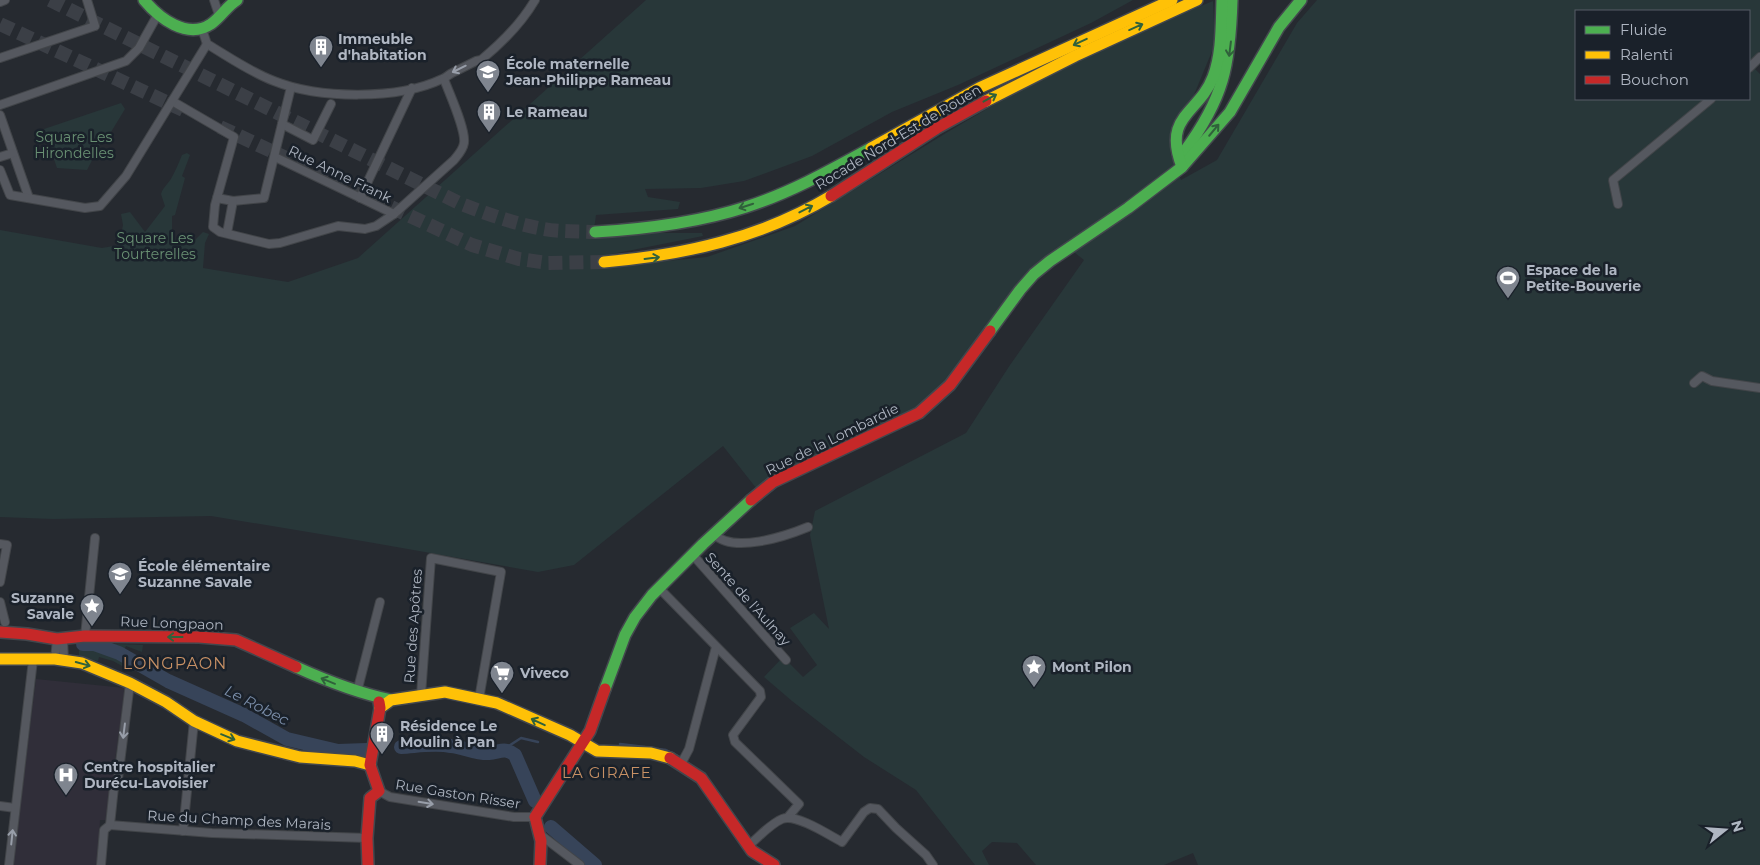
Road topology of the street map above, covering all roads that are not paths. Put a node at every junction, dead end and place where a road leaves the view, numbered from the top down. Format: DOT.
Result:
graph roads {
  1 [pos="5,0"];
  2 [pos="87,0"];
  3 [pos="144,0"];
  4 [pos="214,0"];
  5 [pos="237,0"];
  6 [pos="535,0"];
  7 [pos="1172,0"];
  8 [pos="1197,0"];
  9 [pos="1222,0"];
  10 [pos="1232,0"];
  11 [pos="1301,0"];
  12 [pos="0,2"];
  13 [pos="158,14"];
  14 [pos="219,15"];
  15 [pos="202,29"];
  16 [pos="207,44"];
  17 [pos="0,58"];
  18 [pos="1760,58"];
  19 [pos="1750,67"];
  20 [pos="444,79"];
  21 [pos="291,87"];
  22 [pos="412,88"];
  23 [pos="1710,100"];
  24 [pos="172,101"];
  25 [pos="331,104"];
  26 [pos="0,105"];
  27 [pos="0,116"];
  28 [pos="282,124"];
  29 [pos="13,153"];
  30 [pos="0,157"];
  31 [pos="275,157"];
  32 [pos="1180,163"];
  33 [pos="0,170"];
  34 [pos="29,198"];
  35 [pos="217,198"];
  36 [pos="360,198"];
  37 [pos="232,201"];
  38 [pos="1618,204"];
  39 [pos="394,214"];
  40 [pos="595,232"];
  41 [pos="227,233"];
  42 [pos="604,262"];
  43 [pos="1694,383"];
  44 [pos="1760,388"];
  45 [pos="808,527"];
  46 [pos="714,534"];
  47 [pos="95,538"];
  48 [pos="0,544"];
  49 [pos="692,554"];
  50 [pos="0,582"];
  51 [pos="658,588"];
  52 [pos="0,602"];
  53 [pos="380,602"];
  54 [pos="3,626"];
  55 [pos="85,636"];
  56 [pos="60,639"];
  57 [pos="716,647"];
  58 [pos="0,658"];
  59 [pos="33,660"];
  60 [pos="60,660"];
  61 [pos="786,660"];
  62 [pos="130,683"];
  63 [pos="357,692"];
  64 [pos="421,695"];
  65 [pos="479,699"];
  66 [pos="379,702"];
  67 [pos="194,721"];
  68 [pos="583,741"];
  69 [pos="681,764"];
  70 [pos="370,765"];
  71 [pos="379,791"];
  72 [pos="0,806"];
  73 [pos="15,808"];
  74 [pos="535,817"];
  75 [pos="788,817"];
  76 [pos="110,825"];
  77 [pos="183,831"];
  78 [pos="542,836"];
  79 [pos="367,838"];
  80 [pos="748,846"];
  81 [pos="9,865"];
  82 [pos="101,865"];
  83 [pos="368,865"];
  84 [pos="540,865"];
  85 [pos="580,865"];
  86 [pos="774,865"];
  87 [pos="933,865"];
  1 -- 12 [label="street"];
  2 -- 17 [label="street"];
  3 -- 13 [label="main road"];
  4 -- 14 [label="street"];
  5 -- 14 [label="main road"];
  6 -- 20 [label="street, one-way"];
  7 -- 40 [label="main road, Rocade Nord-Est de Rouen, one-way"];
  42 -- 8 [label="main road, Rocade Nord-Est de Rouen, one-way"];
  9 -- 32 [label="main road"];
  10 -- 32 [label="main road, one-way"];
  32 -- 11 [label="main road, one-way"];
  13 -- 15 [label="main road"];
  13 -- 26 [label="street"];
  14 -- 15 [label="main road"];
  15 -- 16 [label="street"];
  16 -- 21 [label="street"];
  16 -- 24 [label="street"];
  18 -- 19 [label="street"];
  20 -- 22 [label="street"];
  20 -- 39 [label="street"];
  21 -- 22 [label="street"];
  21 -- 28 [label="street"];
  22 -- 36 [label="street"];
  23 -- 38 [label="street"];
  24 -- 34 [label="street"];
  24 -- 35 [label="street"];
  25 -- 28 [label="street"];
  27 -- 29 [label="street"];
  28 -- 31 [label="street"];
  29 -- 30 [label="street"];
  29 -- 34 [label="street"];
  31 -- 36 [label="street, Rue Anne Frank"];
  31 -- 37 [label="street"];
  32 -- 46 [label="main road, Rue de la Lombardie"];
  33 -- 34 [label="street"];
  35 -- 37 [label="street"];
  35 -- 41 [label="street"];
  36 -- 39 [label="street, Rue Anne Frank"];
  37 -- 41 [label="street"];
  39 -- 41 [label="street"];
  43 -- 44 [label="street"];
  45 -- 46 [label="street"];
  46 -- 49 [label="main road, Rue de la Lombardie"];
  47 -- 55 [label="street"];
  48 -- 50 [label="street"];
  49 -- 51 [label="main road, Rue de la Lombardie"];
  49 -- 61 [label="street, Sente de l'Aulnay"];
  51 -- 57 [label="street"];
  51 -- 68 [label="main road, Rue de la Lombardie"];
  52 -- 54 [label="street"];
  53 -- 63 [label="street"];
  54 -- 56 [label="main road, Rue Longpaon"];
  55 -- 56 [label="main road, Rue Longpaon"];
  63 -- 55 [label="main road, Rue Longpaon, one-way"];
  56 -- 60 [label="street"];
  57 -- 69 [label="street"];
  57 -- 75 [label="street"];
  58 -- 59 [label="main road"];
  59 -- 60 [label="main road"];
  59 -- 73 [label="street"];
  60 -- 62 [label="main road, one-way"];
  62 -- 67 [label="main road"];
  62 -- 76 [label="street, one-way"];
  63 -- 66 [label="main road, Rue Longpaon"];
  64 -- 65 [label="main road"];
  64 -- 65 [label="street, Rue des Apôtres"];
  64 -- 66 [label="main road, Rue Longpaon"];
  68 -- 65 [label="main road, one-way"];
  66 -- 70 [label="main road"];
  67 -- 70 [label="main road, one-way"];
  67 -- 77 [label="street"];
  68 -- 69 [label="main road"];
  68 -- 74 [label="main road, Rue de la Lombardie"];
  69 -- 80 [label="main road"];
  70 -- 71 [label="main road"];
  71 -- 74 [label="street, Rue Gaston Risser, one-way"];
  71 -- 79 [label="main road"];
  72 -- 73 [label="street"];
  81 -- 73 [label="street, one-way"];
  74 -- 78 [label="main road"];
  75 -- 80 [label="street"];
  75 -- 87 [label="street"];
  76 -- 77 [label="street, Rue du Champ des Marais"];
  76 -- 82 [label="street"];
  77 -- 79 [label="street, Rue du Champ des Marais"];
  78 -- 84 [label="main road"];
  78 -- 85 [label="street"];
  79 -- 83 [label="main road"];
  80 -- 86 [label="main road"];
}
